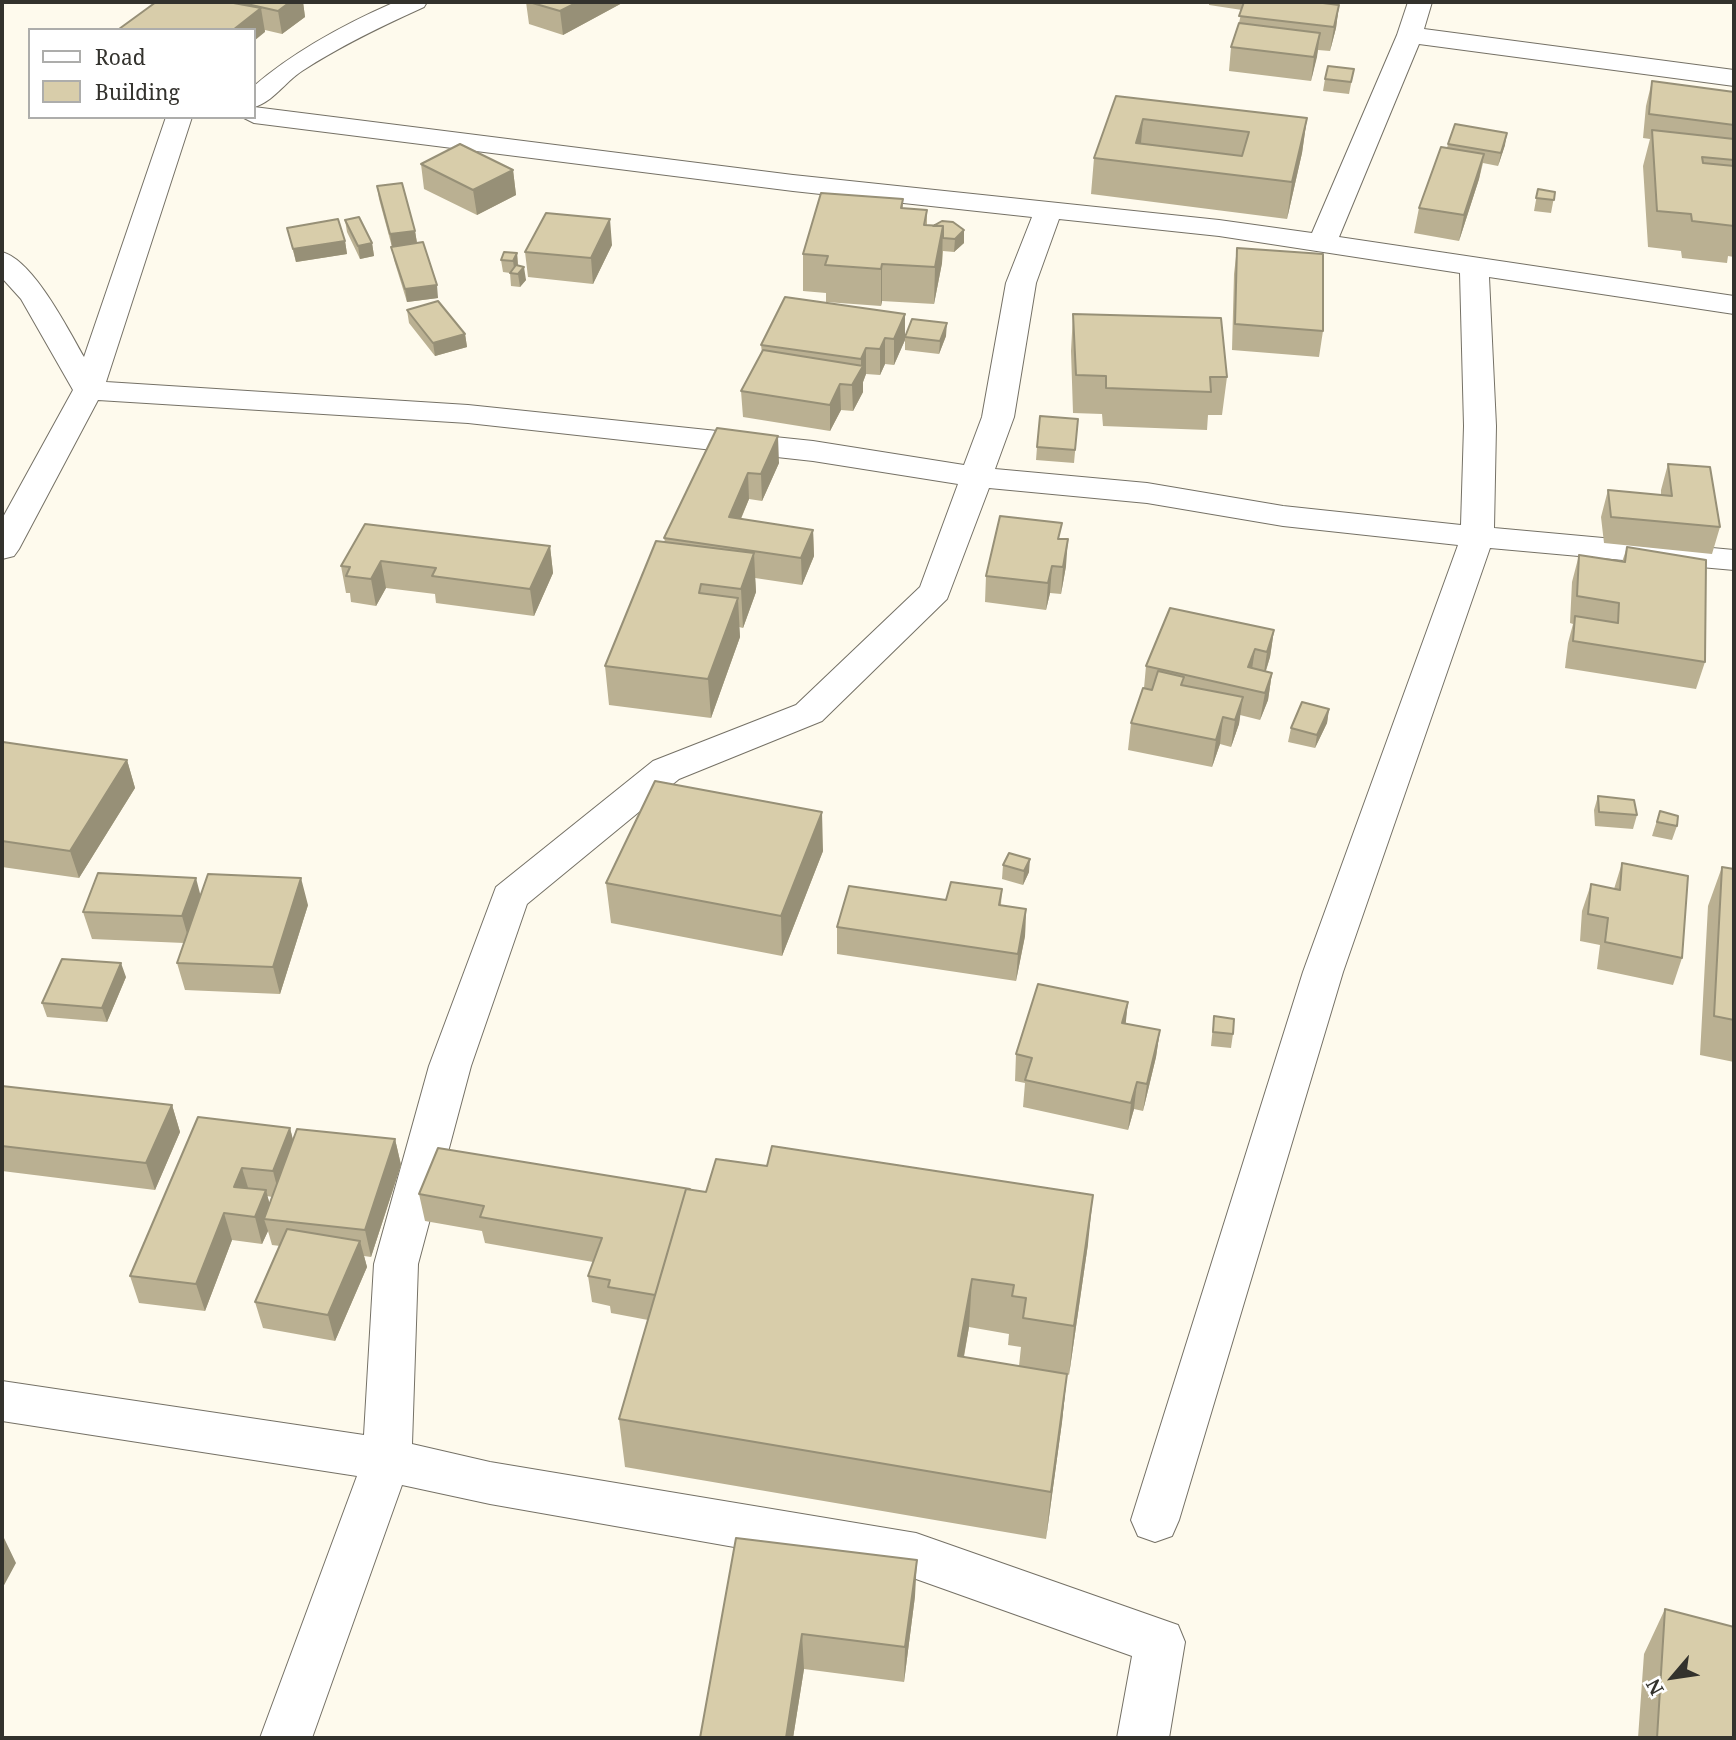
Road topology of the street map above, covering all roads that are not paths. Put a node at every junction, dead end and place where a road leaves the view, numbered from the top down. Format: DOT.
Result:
graph roads {
  1 [pos="415,2"];
  2 [pos="1420,2"];
  3 [pos="1410,35"];
  4 [pos="1734,78"];
  5 [pos="256,97"];
  6 [pos="256,115"];
  7 [pos="178,119"];
  8 [pos="1048,210"];
  9 [pos="1322,243"];
  10 [pos="2,261"];
  11 [pos="1474,266"];
  12 [pos="1734,305"];
  13 [pos="88,390"];
  14 [pos="977,477"];
  15 [pos="40,478"];
  16 [pos="2,491"];
  17 [pos="1477,537"];
  18 [pos="2,549"];
  19 [pos="1734,559"];
  20 [pos="2,1401"];
  21 [pos="387,1460"];
  22 [pos="1155,1520"];
  23 [pos="286,1738"];
  24 [pos="1143,1738"];
  1 -- 5 [label="street"];
  2 -- 3 [label="street"];
  3 -- 4 [label="street"];
  3 -- 9 [label="street"];
  6 -- 8 [label="street"];
  7 -- 13 [label="street"];
  8 -- 9 [label="street"];
  8 -- 14 [label="street"];
  9 -- 11 [label="street"];
  10 -- 13 [label="street"];
  11 -- 12 [label="street"];
  11 -- 17 [label="street"];
  13 -- 14 [label="street"];
  13 -- 15 [label="street"];
  14 -- 17 [label="street"];
  14 -- 21 [label="street"];
  15 -- 16 [label="street"];
  15 -- 18 [label="street"];
  17 -- 19 [label="street"];
  17 -- 22 [label="street"];
  20 -- 21 [label="street"];
  21 -- 23 [label="street"];
  21 -- 24 [label="street"];
}
